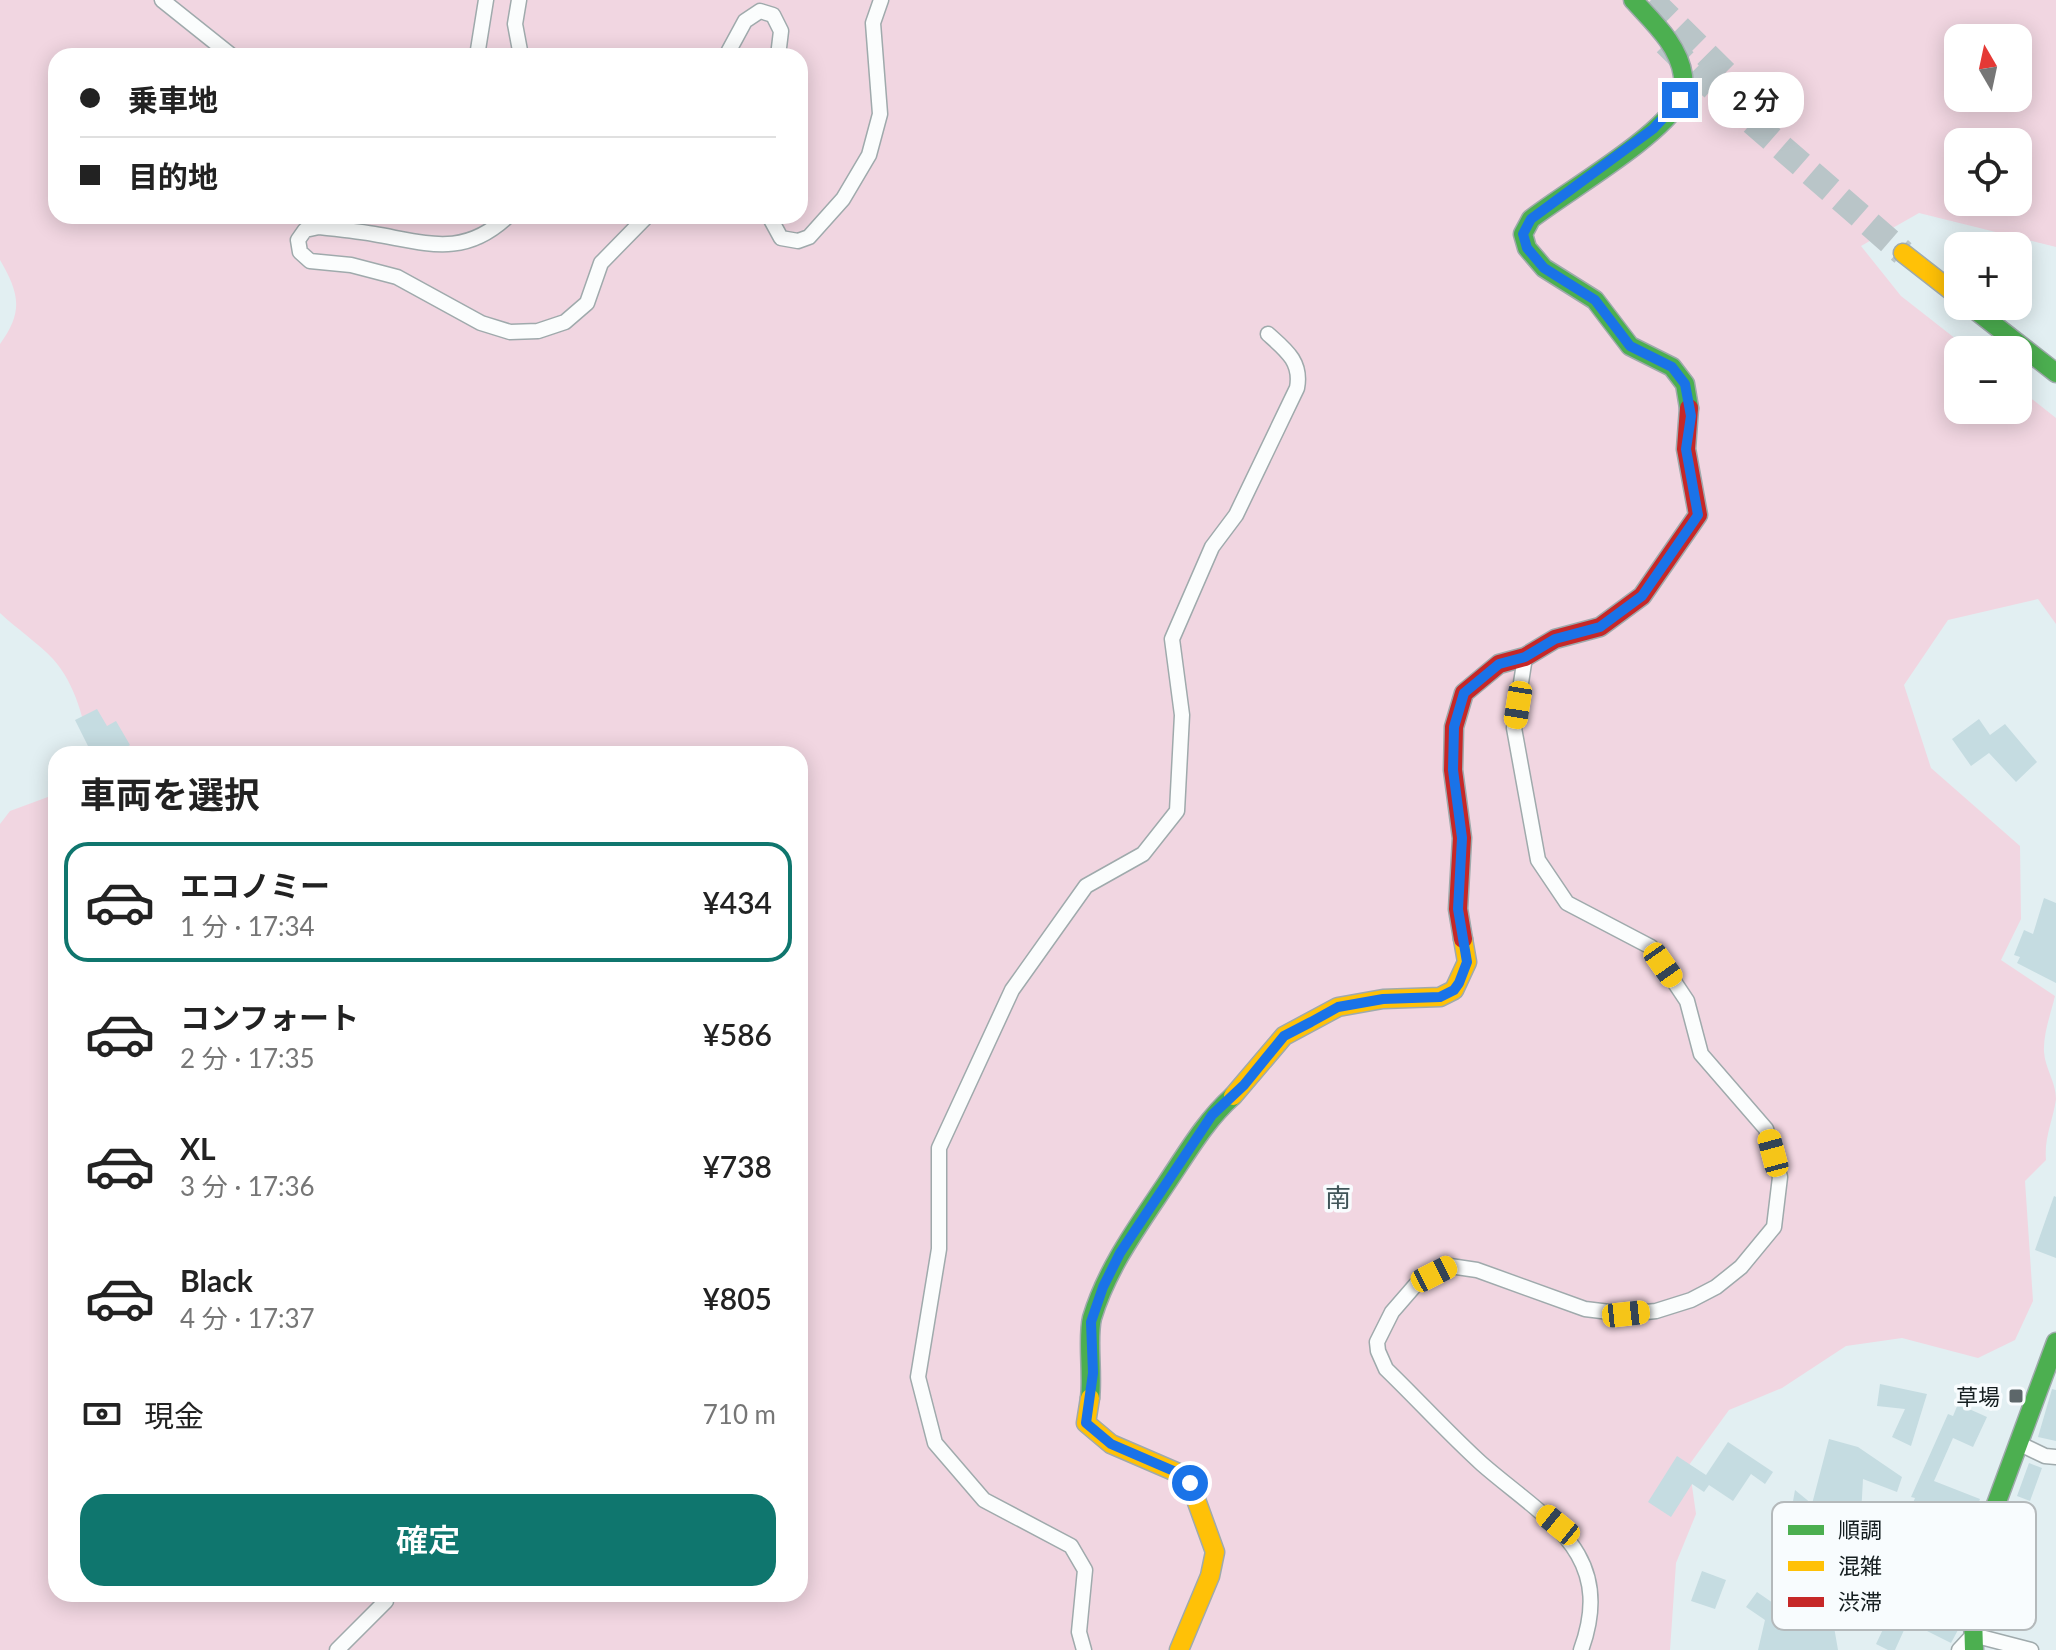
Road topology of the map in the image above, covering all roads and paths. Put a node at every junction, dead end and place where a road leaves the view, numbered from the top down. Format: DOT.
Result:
graph roads {
  1 [pos="162,0"];
  2 [pos="486,0"];
  3 [pos="519,0"];
  4 [pos="881,0"];
  5 [pos="1633,0"];
  6 [pos="222,48"];
  7 [pos="478,48"];
  8 [pos="520,48"];
  9 [pos="730,48"];
  10 [pos="779,48"];
  11 [pos="499,224"];
  12 [pos="639,224"];
  13 [pos="773,224"];
  14 [pos="1944,273"];
  15 [pos="1944,283"];
  16 [pos="1988,320"];
  17 [pos="2007,320"];
  18 [pos="1268,334"];
  19 [pos="2056,358"];
  20 [pos="2056,373"];
  21 [pos="1525,657"];
  22 [pos="2056,1342"];
  23 [pos="2018,1443"];
  24 [pos="2056,1457"];
  25 [pos="1997,1502"];
  26 [pos="385,1602"];
  27 [pos="1973,1642"];
  28 [pos="337,1650"];
  29 [pos="1084,1650"];
  30 [pos="1179,1650"];
  31 [pos="1581,1650"];
  32 [pos="1959,1650"];
  33 [pos="2031,1650"];
  1 -- 6 [label="street"];
  2 -- 7 [label="street"];
  3 -- 8 [label="street"];
  4 -- 13 [label="street"];
  5 -- 21 [label="main road"];
  9 -- 10 [label="street"];
  11 -- 12 [label="street"];
  14 -- 15 [label="main road"];
  16 -- 20 [label="main road"];
  17 -- 19 [label="main road"];
  18 -- 29 [label="street"];
  21 -- 30 [label="main road"];
  21 -- 31 [label="street"];
  22 -- 23 [label="main road"];
  23 -- 24 [label="street"];
  23 -- 25 [label="main road"];
  26 -- 28 [label="street"];
  27 -- 32 [label="street"];
  27 -- 33 [label="street"];
}
